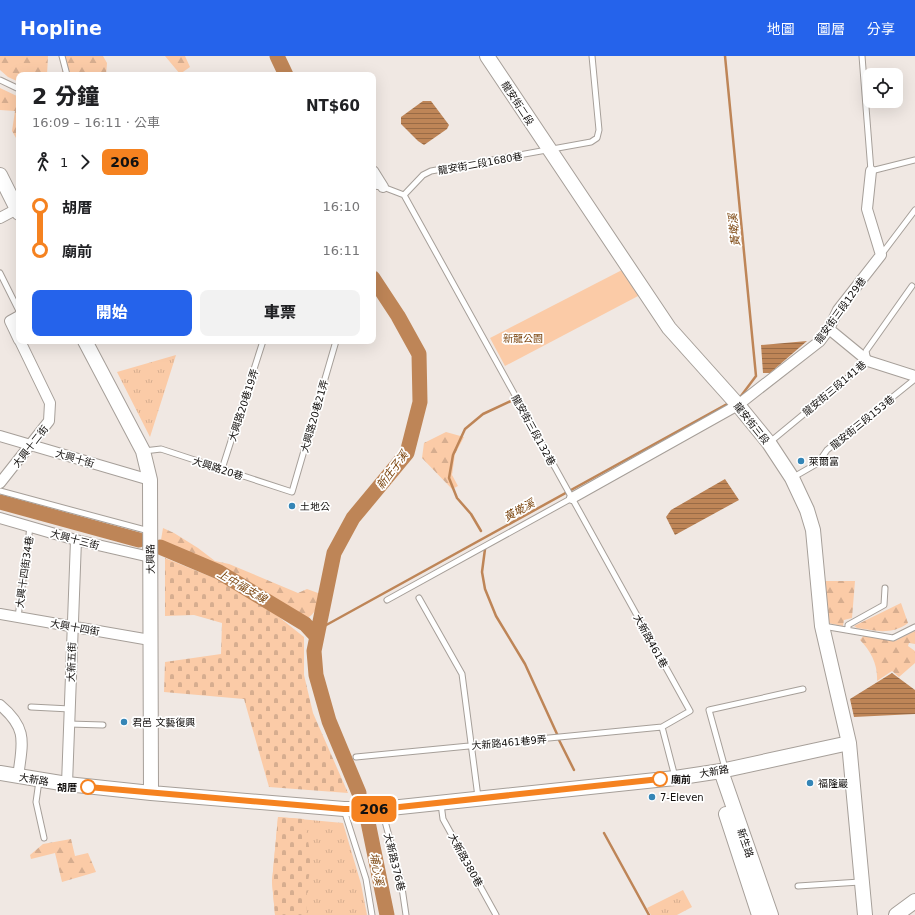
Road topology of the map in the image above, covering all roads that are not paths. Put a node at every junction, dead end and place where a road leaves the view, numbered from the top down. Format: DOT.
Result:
graph roads {
  1 [pos="62,56"];
  2 [pos="487,56"];
  3 [pos="592,56"];
  4 [pos="862,56"];
  5 [pos="66,72"];
  6 [pos="0,80"];
  7 [pos="16,88"];
  8 [pos="549,151"];
  9 [pos="915,160"];
  10 [pos="871,171"];
  11 [pos="0,175"];
  12 [pos="378,187"];
  13 [pos="404,195"];
  14 [pos="16,207"];
  15 [pos="915,210"];
  16 [pos="16,212"];
  17 [pos="0,218"];
  18 [pos="881,255"];
  19 [pos="0,273"];
  20 [pos="912,286"];
  21 [pos="16,305"];
  22 [pos="16,318"];
  23 [pos="829,329"];
  24 [pos="16,334"];
  25 [pos="21,344"];
  26 [pos="87,344"];
  27 [pos="262,344"];
  28 [pos="335,344"];
  29 [pos="868,361"];
  30 [pos="915,378"];
  31 [pos="738,405"];
  32 [pos="0,436"];
  33 [pos="769,443"];
  34 [pos="31,446"];
  35 [pos="143,451"];
  36 [pos="222,469"];
  37 [pos="792,478"];
  38 [pos="150,480"];
  39 [pos="0,483"];
  40 [pos="0,491"];
  41 [pos="292,492"];
  42 [pos="572,498"];
  43 [pos="0,518"];
  44 [pos="30,527"];
  45 [pos="149,530"];
  46 [pos="76,540"];
  47 [pos="150,557"];
  48 [pos="885,588"];
  49 [pos="419,598"];
  50 [pos="387,600"];
  51 [pos="0,614"];
  52 [pos="18,617"];
  53 [pos="73,626"];
  54 [pos="822,626"];
  55 [pos="915,627"];
  56 [pos="848,630"];
  57 [pos="150,640"];
  58 [pos="803,689"];
  59 [pos="0,705"];
  60 [pos="31,707"];
  61 [pos="70,709"];
  62 [pos="69,724"];
  63 [pos="103,725"];
  64 [pos="662,728"];
  65 [pos="849,743"];
  66 [pos="471,746"];
  67 [pos="356,757"];
  68 [pos="720,771"];
  69 [pos="0,773"];
  70 [pos="18,777"];
  71 [pos="675,778"];
  72 [pos="39,780"];
  73 [pos="67,784"];
  74 [pos="151,793"];
  75 [pos="478,800"];
  76 [pos="441,804"];
  77 [pos="347,809"];
  78 [pos="380,809"];
  79 [pos="44,838"];
  80 [pos="861,882"];
  81 [pos="798,886"];
  82 [pos="915,901"];
  83 [pos="372,915"];
  84 [pos="406,915"];
  85 [pos="496,915"];
  86 [pos="759,915"];
  87 [pos="771,915"];
  88 [pos="865,915"];
  89 [pos="896,915"];
  1 -- 5 [label="lane"];
  2 -- 8 [label="street, 龍安街二段"];
  3 -- 8 [label="lane, 龍安街二段1680巷"];
  4 -- 10 [label="lane"];
  6 -- 7 [label="lane"];
  8 -- 13 [label="lane, 龍安街二段1680巷"];
  8 -- 31 [label="street, 龍安街三段"];
  9 -- 10 [label="lane"];
  10 -- 18 [label="street"];
  11 -- 14 [label="street"];
  12 -- 13 [label="lane"];
  13 -- 42 [label="lane, 龍安街三段132巷"];
  15 -- 18 [label="lane"];
  16 -- 17 [label="street"];
  18 -- 23 [label="street, 龍安街三段129巷"];
  19 -- 21 [label="lane"];
  20 -- 29 [label="lane, 龍安街三段141巷"];
  22 -- 24 [label="street, 大興十二街"];
  23 -- 29 [label="street"];
  23 -- 31 [label="street, 龍安街三段129巷"];
  25 -- 34 [label="street, 大興十二街"];
  26 -- 35 [label="street, 大興路"];
  27 -- 36 [label="lane, 大興路20巷19弄"];
  28 -- 41 [label="lane, 大興路20巷21弄"];
  29 -- 30 [label="street"];
  29 -- 33 [label="lane, 龍安街三段141巷"];
  30 -- 37 [label="lane, 龍安街三段153巷"];
  31 -- 33 [label="street, 龍安街三段"];
  31 -- 42 [label="street"];
  32 -- 34 [label="street, 大興十街"];
  33 -- 37 [label="street, 龍安街三段"];
  34 -- 38 [label="street, 大興十街"];
  34 -- 39 [label="street, 大興十二街"];
  35 -- 36 [label="lane, 大興路20巷"];
  35 -- 38 [label="street, 大興路"];
  36 -- 41 [label="lane, 大興路20巷"];
  37 -- 54 [label="street, 龍安街三段"];
  38 -- 45 [label="street, 大興路"];
  40 -- 45 [label="lane"];
  42 -- 50 [label="lane"];
  42 -- 64 [label="lane, 大新路461巷"];
  43 -- 44 [label="street, 大興十三街"];
  44 -- 46 [label="street, 大興十三街"];
  44 -- 52 [label="lane, 大興十四街34巷"];
  45 -- 47 [label="street, 大興路"];
  46 -- 47 [label="street, 大興十三街"];
  46 -- 53 [label="street, 大新五街"];
  47 -- 57 [label="street, 大興路"];
  48 -- 56 [label="lane"];
  49 -- 66 [label="lane"];
  51 -- 52 [label="street, 大興十四街"];
  52 -- 53 [label="street, 大興十四街"];
  53 -- 57 [label="street, 大興十四街"];
  53 -- 61 [label="street, 大新五街"];
  54 -- 56 [label="lane"];
  54 -- 65 [label="street, 龍安街三段"];
  55 -- 56 [label="lane"];
  57 -- 74 [label="street, 大興路"];
  58 -- 68 [label="lane"];
  59 -- 70 [label="street"];
  60 -- 61 [label="lane"];
  61 -- 62 [label="street, 大新五街"];
  62 -- 63 [label="lane"];
  62 -- 73 [label="street, 大新五街"];
  64 -- 66 [label="lane, 大新路461巷9弄"];
  64 -- 71 [label="lane"];
  65 -- 68 [label="street, 大新路"];
  65 -- 80 [label="street"];
  66 -- 67 [label="lane, 大新路461巷9弄"];
  66 -- 75 [label="lane"];
  68 -- 71 [label="street, 大新路"];
  68 -- 86 [label="street, 新生路"];
  68 -- 87 [label="street, 新生路"];
  69 -- 70 [label="street, 大新路"];
  70 -- 72 [label="street, 大新路"];
  71 -- 75 [label="street, 大新路"];
  72 -- 73 [label="street, 大新路"];
  72 -- 79 [label="lane"];
  73 -- 74 [label="street, 大新路"];
  74 -- 77 [label="street, 大新路"];
  75 -- 76 [label="street, 大新路"];
  76 -- 78 [label="street, 大新路"];
  76 -- 85 [label="lane, 大新路380巷"];
  77 -- 78 [label="street, 大新路"];
  77 -- 83 [label="lane"];
  78 -- 84 [label="lane, 大新路376巷"];
  80 -- 81 [label="lane"];
  80 -- 88 [label="street"];
  82 -- 89 [label="street"];
}
